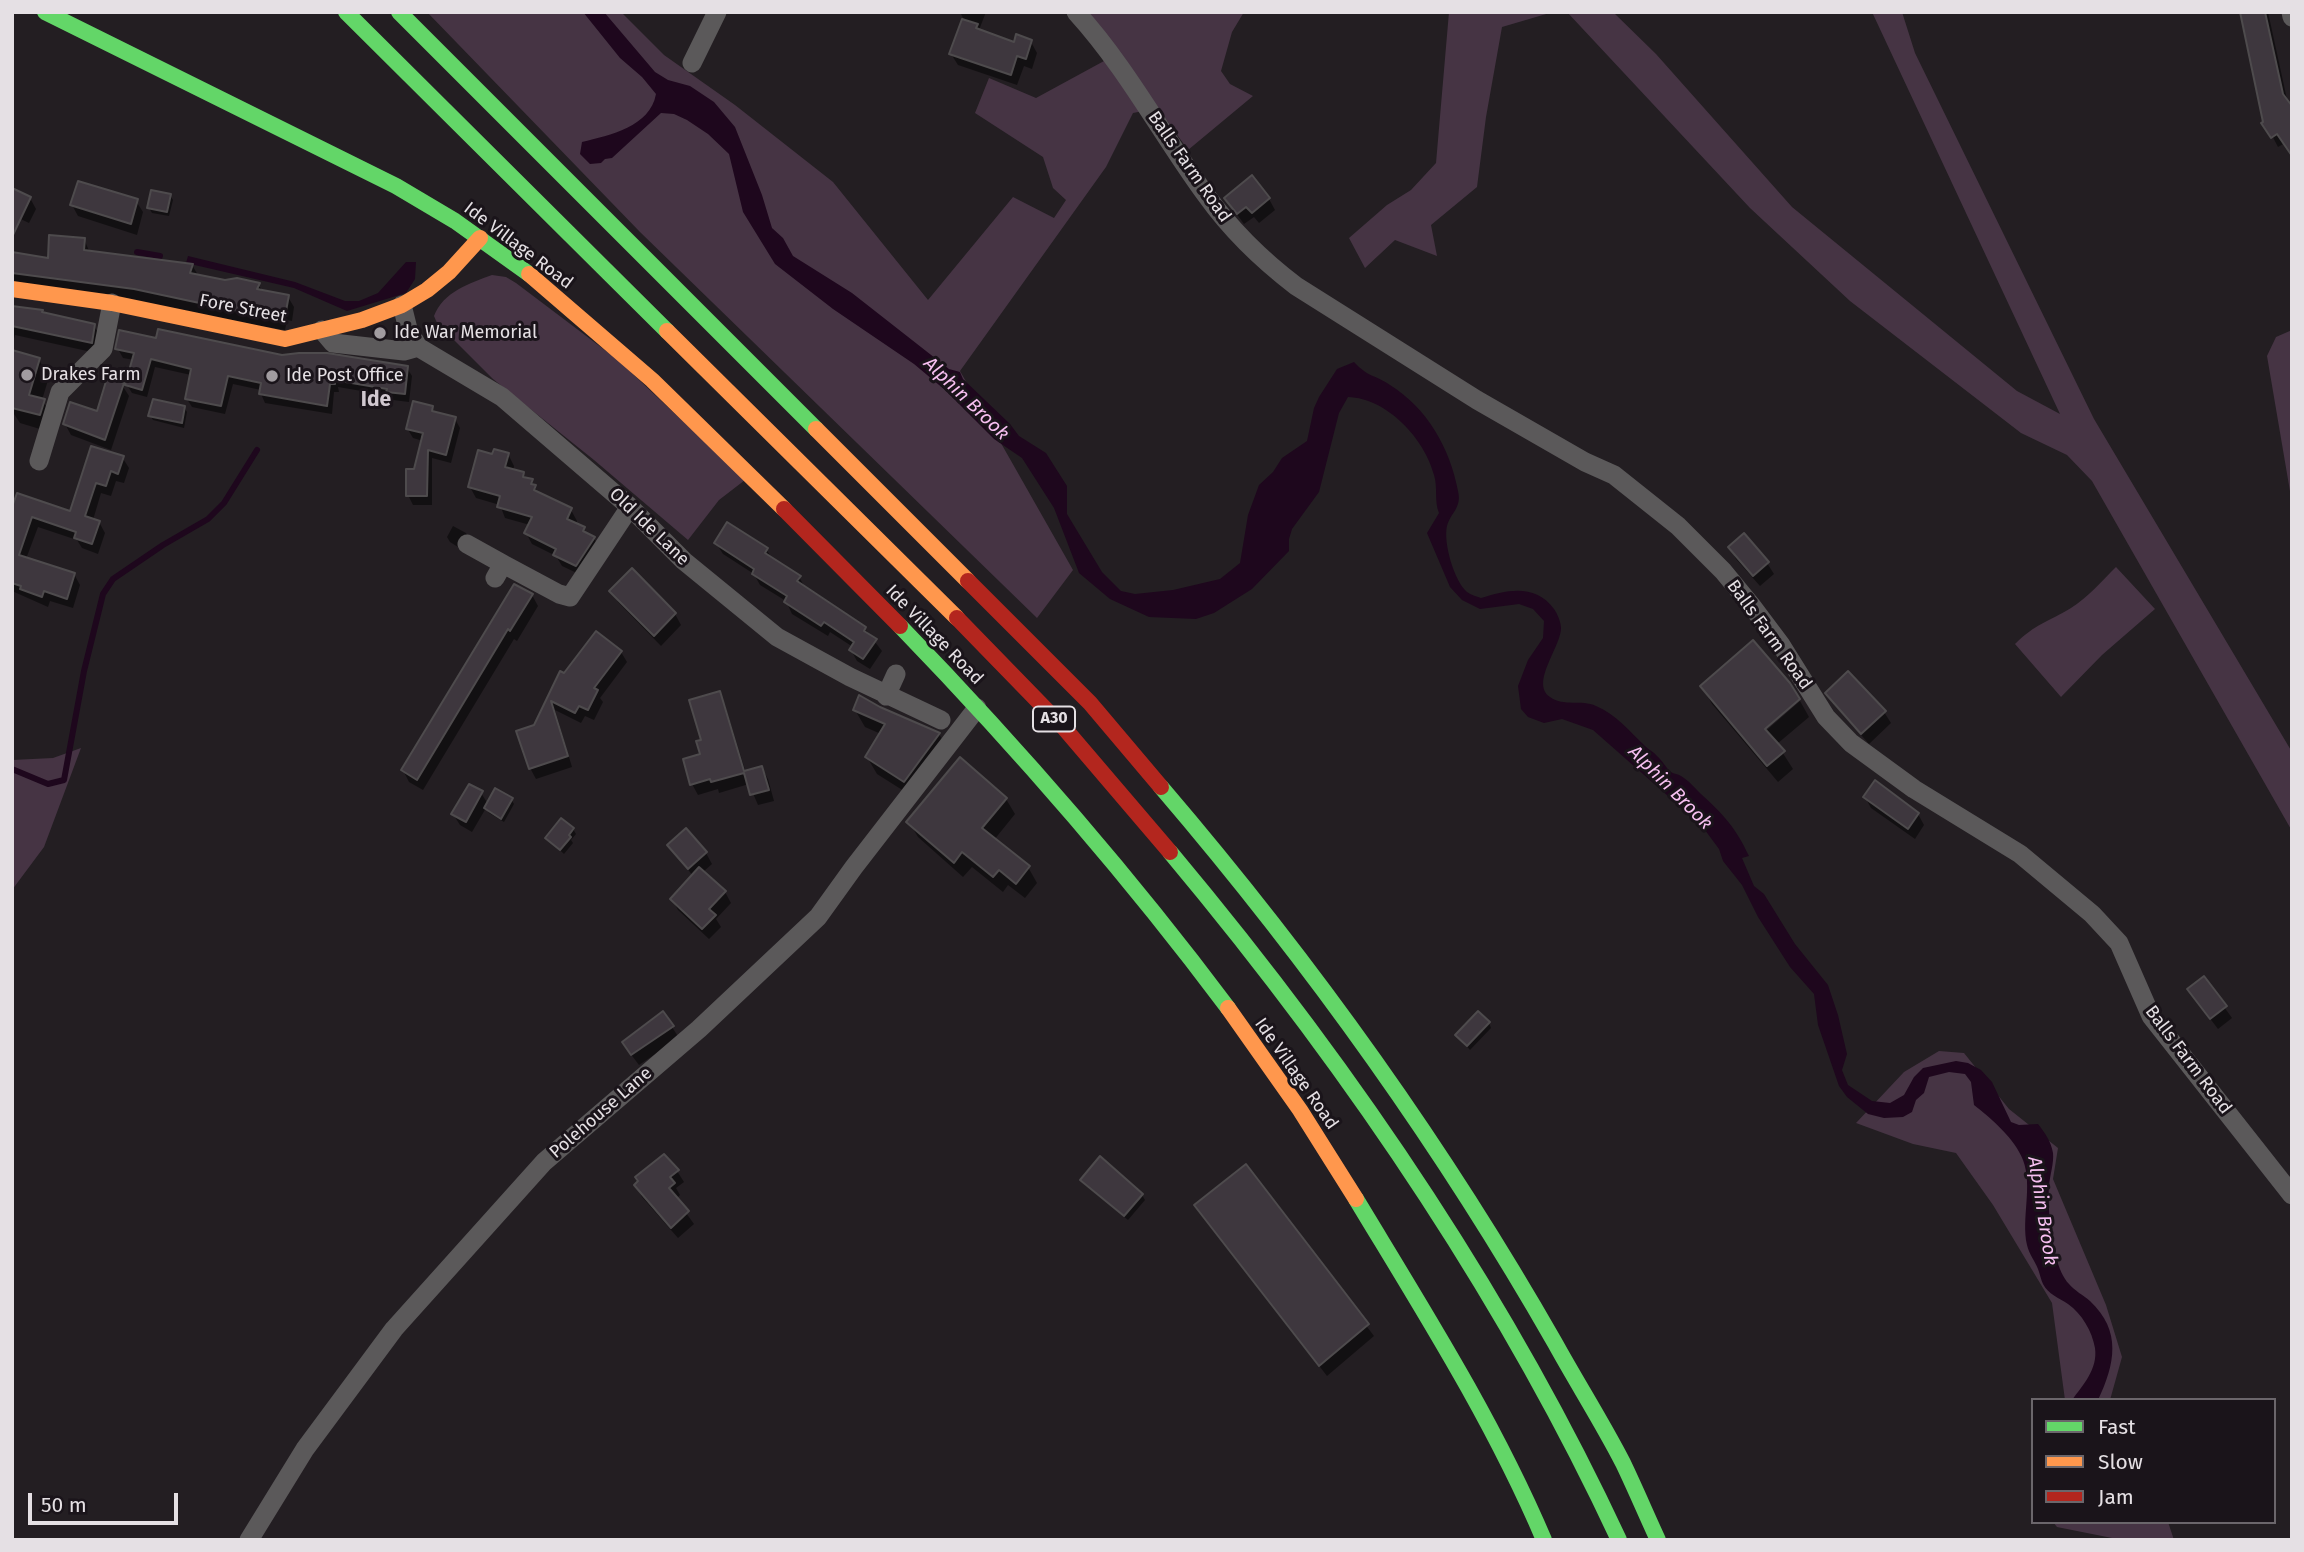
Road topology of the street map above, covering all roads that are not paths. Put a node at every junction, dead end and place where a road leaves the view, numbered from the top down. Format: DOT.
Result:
graph roads {
  1 [pos="45,12"];
  2 [pos="346,12"];
  3 [pos="399,12"];
  4 [pos="717,12"];
  5 [pos="1076,12"];
  6 [pos="692,63"];
  7 [pos="480,238"];
  8 [pos="12,289"];
  9 [pos="113,303"];
  10 [pos="402,305"];
  11 [pos="322,330"];
  12 [pos="418,347"];
  13 [pos="39,461"];
  14 [pos="630,507"];
  15 [pos="467,544"];
  16 [pos="896,674"];
  17 [pos="886,696"];
  18 [pos="977,708"];
  19 [pos="941,720"];
  20 [pos="2292,1195"];
  21 [pos="250,1540"];
  22 [pos="1544,1540"];
  23 [pos="1619,1540"];
  24 [pos="1658,1540"];
  1 -- 7 [label="main road, Ide Village Road"];
  2 -- 23 [label="main road, A30"];
  3 -- 24 [label="main road, A30"];
  4 -- 6 [label="street"];
  5 -- 20 [label="street, Balls Farm Road"];
  7 -- 10 [label="main road, Fore Street"];
  7 -- 18 [label="main road, Ide Village Road"];
  8 -- 9 [label="main road, Fore Street"];
  9 -- 11 [label="main road, Fore Street"];
  9 -- 13 [label="street"];
  10 -- 11 [label="main road, Fore Street"];
  10 -- 12 [label="street"];
  11 -- 12 [label="street"];
  12 -- 14 [label="street, Old Ide Lane"];
  14 -- 15 [label="street"];
  14 -- 17 [label="street, Old Ide Lane"];
  16 -- 17 [label="street"];
  17 -- 19 [label="street, Old Ide Lane"];
  18 -- 21 [label="street, Polehouse Lane"];
  18 -- 22 [label="main road, Ide Village Road"];
}
